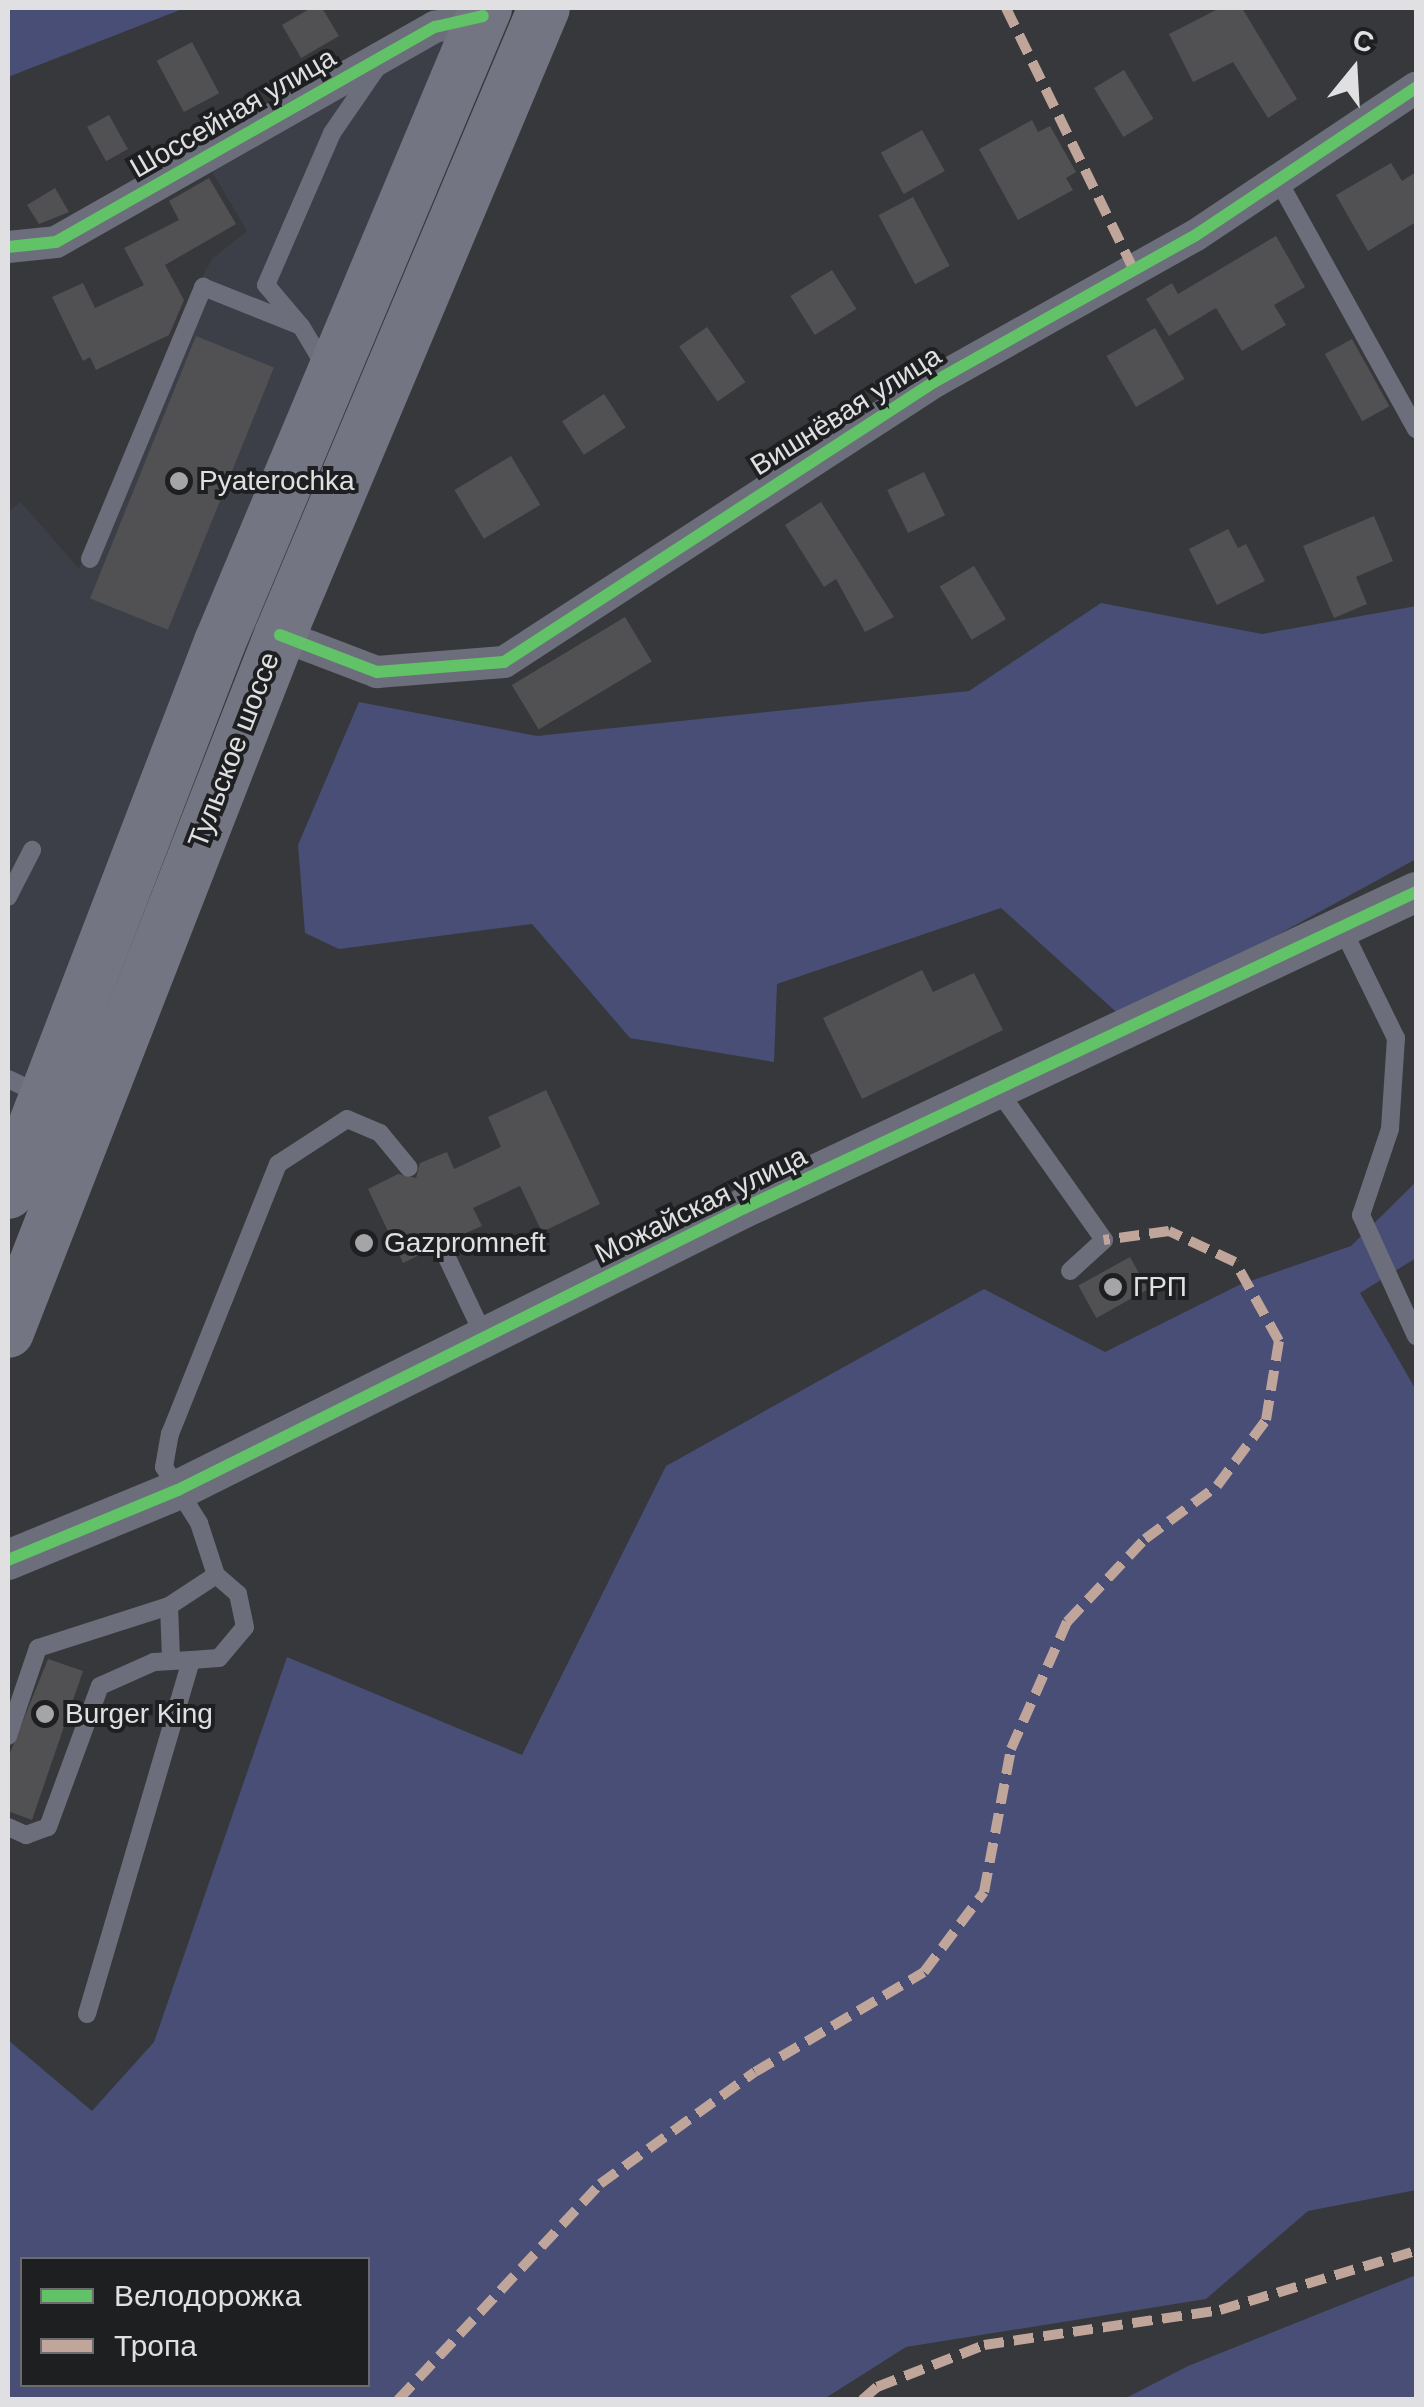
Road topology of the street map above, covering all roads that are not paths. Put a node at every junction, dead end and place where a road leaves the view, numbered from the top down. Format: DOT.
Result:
graph roads {
  1 [pos="544,8"];
  2 [pos="484,12"];
  3 [pos="384,56"];
  4 [pos="1416,88"];
  5 [pos="1278,180"];
  6 [pos="8,248"];
  7 [pos="300,326"];
  8 [pos="331,377"];
  9 [pos="1416,429"];
  10 [pos="90,559"];
  11 [pos="280,634"];
  12 [pos="32,850"];
  13 [pos="1416,892"];
  14 [pos="8,897"];
  15 [pos="1342,928"];
  16 [pos="26,1088"];
  17 [pos="1000,1093"];
  18 [pos="408,1168"];
  19 [pos="8,1194"];
  20 [pos="441,1244"];
  21 [pos="1070,1272"];
  22 [pos="8,1332"];
  23 [pos="1416,1336"];
  24 [pos="486,1340"];
  25 [pos="178,1490"];
  26 [pos="8,1530"];
  27 [pos="47,1545"];
  28 [pos="8,1560"];
  29 [pos="216,1575"];
  30 [pos="169,1606"];
  31 [pos="171,1657"];
  32 [pos="191,1660"];
  33 [pos="8,1736"];
  34 [pos="8,1827"];
  35 [pos="87,2014"];
  1 -- 11 [label="main road, Тульское шоссе"];
  2 -- 3 [label="street, Шоссейная улица"];
  2 -- 8 [label="main road, Тульское шоссе"];
  3 -- 6 [label="street, Шоссейная улица"];
  3 -- 7 [label="lane"];
  4 -- 5 [label="street, Вишнёвая улица"];
  5 -- 9 [label="lane"];
  5 -- 11 [label="street, Вишнёвая улица"];
  7 -- 8 [label="lane"];
  7 -- 10 [label="lane"];
  8 -- 16 [label="main road, Тульское шоссе"];
  11 -- 22 [label="main road, Тульское шоссе"];
  12 -- 14 [label="lane"];
  13 -- 15 [label="street, Можайская улица"];
  15 -- 17 [label="street, Можайская улица"];
  15 -- 23 [label="lane"];
  16 -- 19 [label="main road, Тульское шоссе"];
  17 -- 21 [label="lane"];
  17 -- 24 [label="street, Можайская улица"];
  18 -- 25 [label="lane"];
  20 -- 24 [label="lane"];
  24 -- 25 [label="street, Можайская улица"];
  25 -- 27 [label="street, Можайская улица"];
  25 -- 29 [label="lane"];
  26 -- 27 [label="street"];
  27 -- 28 [label="street, Можайская улица"];
  29 -- 30 [label="lane"];
  29 -- 32 [label="lane"];
  30 -- 31 [label="lane"];
  30 -- 33 [label="lane"];
  31 -- 32 [label="lane"];
  31 -- 34 [label="lane"];
  32 -- 35 [label="lane"];
}
